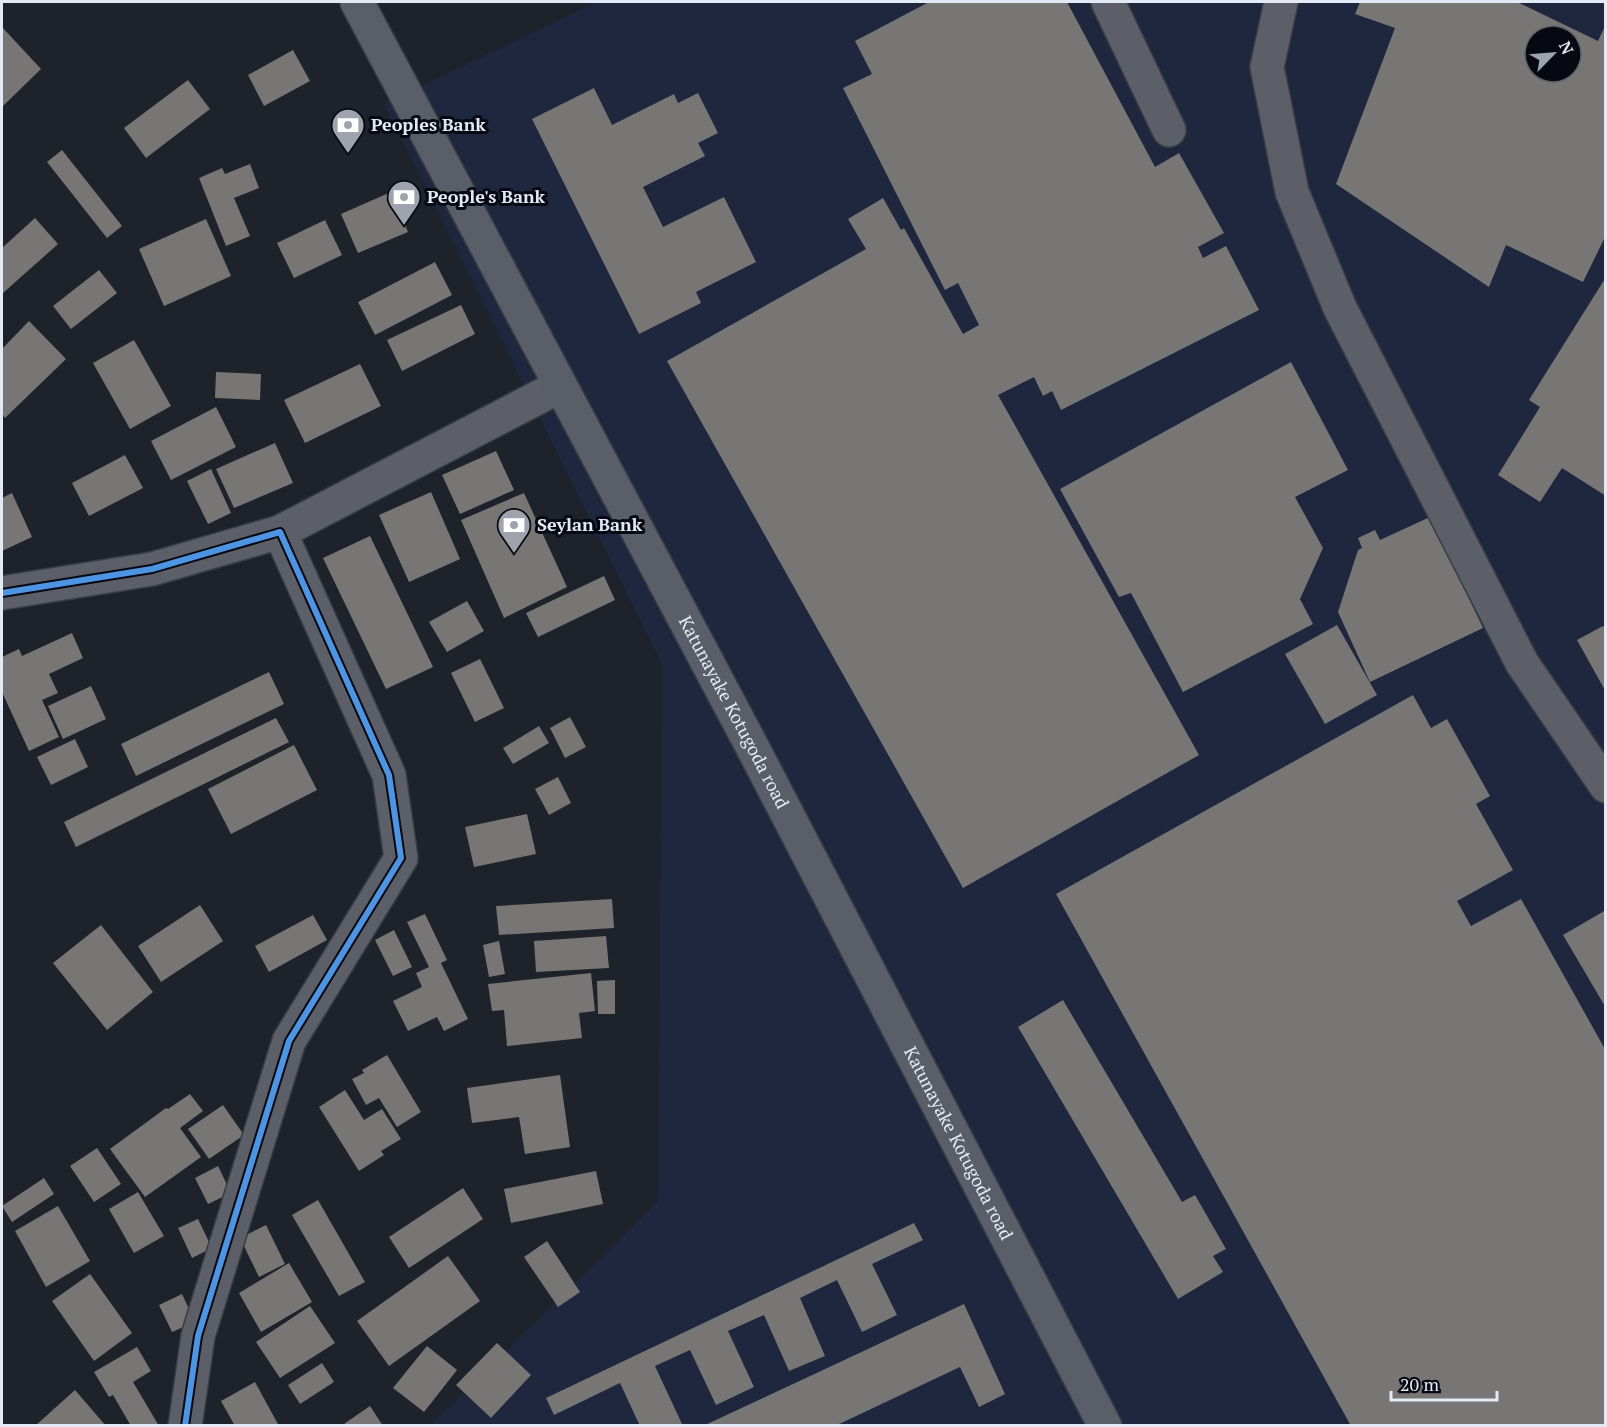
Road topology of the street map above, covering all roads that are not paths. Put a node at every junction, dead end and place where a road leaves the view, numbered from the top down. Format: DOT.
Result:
graph roads {
  1 [pos="357,2"];
  2 [pos="1108,2"];
  3 [pos="1281,2"];
  4 [pos="1169,130"];
  5 [pos="560,386"];
  6 [pos="280,532"];
  7 [pos="2,593"];
  8 [pos="1605,786"];
  9 [pos="185,1425"];
  10 [pos="1105,1425"];
  1 -- 5 [label="main road, Katunayake Kotugoda road"];
  2 -- 4 [label="street"];
  3 -- 8 [label="street"];
  5 -- 6 [label="street"];
  5 -- 10 [label="main road, Katunayake Kotugoda road"];
  6 -- 7 [label="street"];
  6 -- 9 [label="street"];
}
